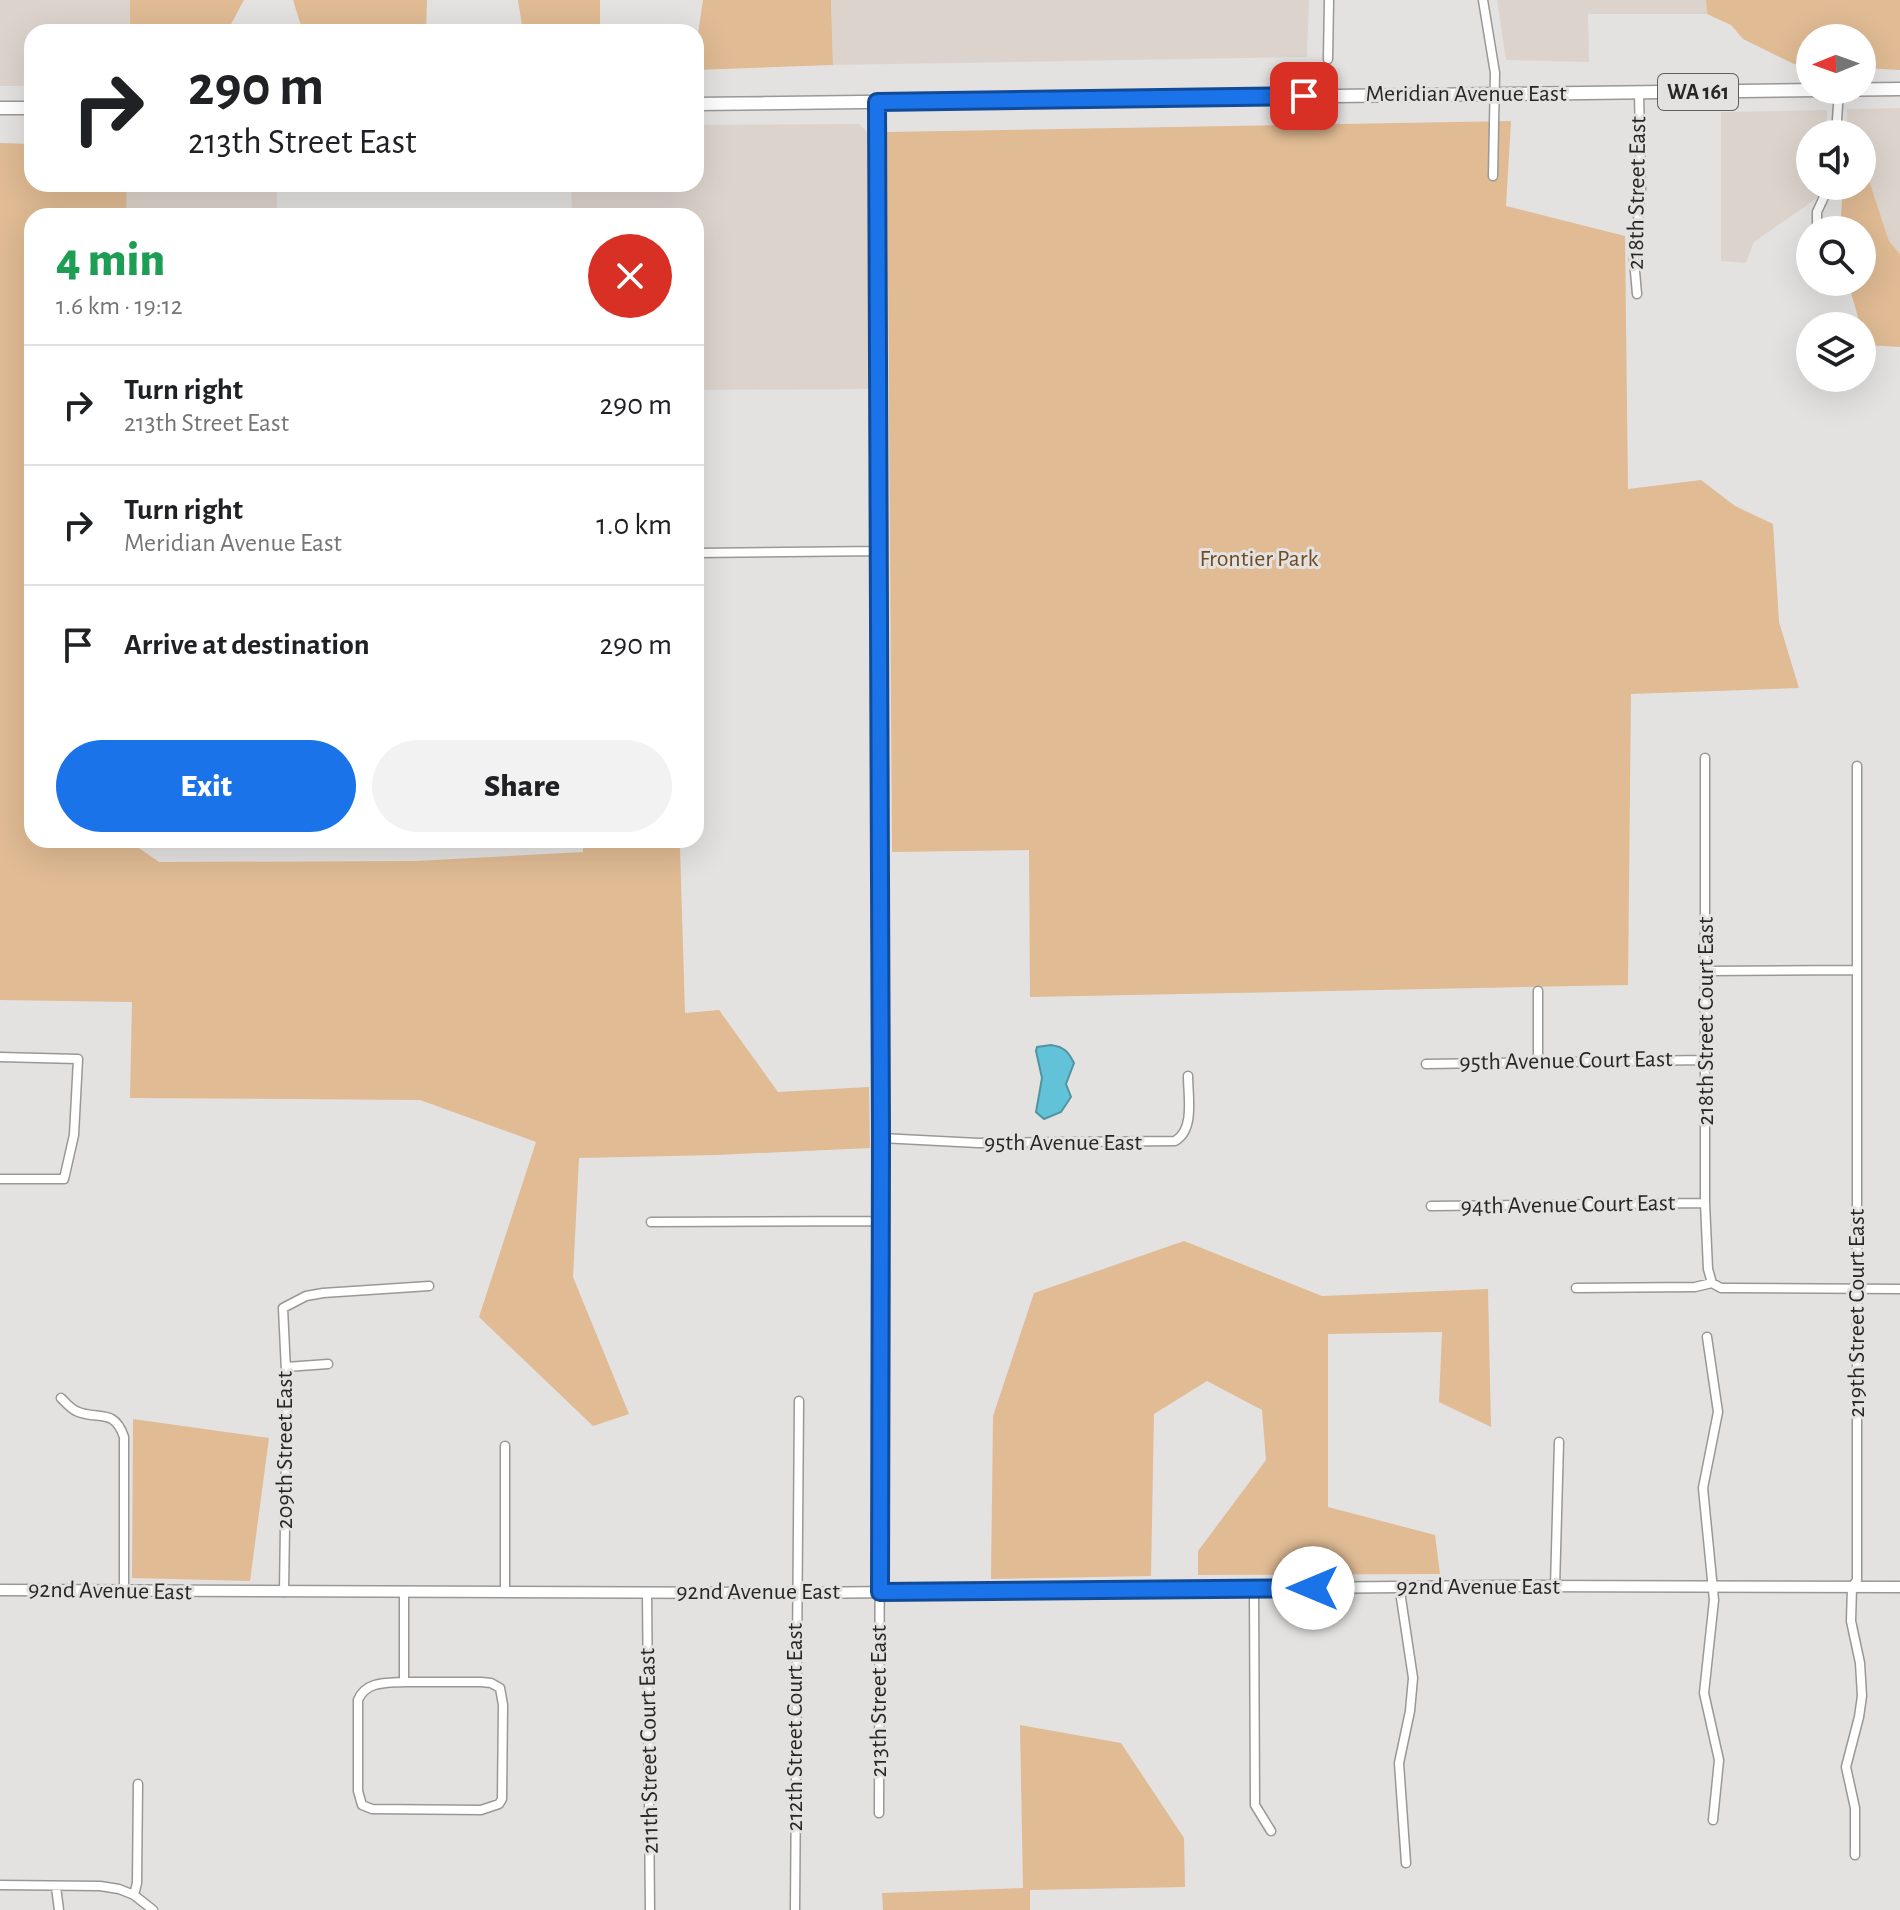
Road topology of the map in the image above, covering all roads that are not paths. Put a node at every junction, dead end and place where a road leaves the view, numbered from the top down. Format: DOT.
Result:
graph roads {
  1 [pos="1329,0"];
  2 [pos="1483,0"];
  3 [pos="1328,59"];
  4 [pos="1900,89"];
  5 [pos="1876,90"];
  6 [pos="1796,91"];
  7 [pos="1639,92"];
  8 [pos="1496,94"];
  9 [pos="877,102"];
  10 [pos="704,104"];
  11 [pos="0,108"];
  12 [pos="24,108"];
  13 [pos="1493,176"];
  14 [pos="1637,294"];
  15 [pos="879,551"];
  16 [pos="704,553"];
  17 [pos="1705,758"];
  18 [pos="1857,766"];
  19 [pos="1855,970"];
  20 [pos="1706,971"];
  21 [pos="1538,991"];
  22 [pos="0,1057"];
  23 [pos="1538,1060"];
  24 [pos="1705,1060"];
  25 [pos="1426,1064"];
  26 [pos="1188,1076"];
  27 [pos="881,1138"];
  28 [pos="0,1179"];
  29 [pos="1705,1203"];
  30 [pos="1431,1206"];
  31 [pos="881,1221"];
  32 [pos="651,1222"];
  33 [pos="1712,1283"];
  34 [pos="429,1286"];
  35 [pos="1576,1288"];
  36 [pos="1900,1289"];
  37 [pos="1857,1290"];
  38 [pos="1707,1337"];
  39 [pos="328,1364"];
  40 [pos="286,1367"];
  41 [pos="61,1398"];
  42 [pos="799,1401"];
  43 [pos="1559,1442"];
  44 [pos="505,1446"];
  45 [pos="1712,1585"];
  46 [pos="1402,1587"];
  47 [pos="1555,1587"];
  48 [pos="1852,1587"];
  49 [pos="1900,1587"];
  50 [pos="1254,1588"];
  51 [pos="0,1590"];
  52 [pos="505,1590"];
  53 [pos="404,1591"];
  54 [pos="124,1592"];
  55 [pos="284,1592"];
  56 [pos="647,1592"];
  57 [pos="880,1592"];
  58 [pos="796,1593"];
  59 [pos="404,1682"];
  60 [pos="138,1784"];
  61 [pos="879,1813"];
  62 [pos="1713,1820"];
  63 [pos="1271,1831"];
  64 [pos="1855,1855"];
  65 [pos="1406,1863"];
  66 [pos="0,1885"];
  67 [pos="56,1887"];
  68 [pos="134,1895"];
  69 [pos="59,1910"];
  70 [pos="153,1910"];
  71 [pos="650,1910"];
  72 [pos="795,1910"];
  1 -- 3 [label="street"];
  2 -- 8 [label="street"];
  4 -- 5 [label="main road, Meridian Avenue East / WA 161"];
  6 -- 7 [label="main road, Meridian Avenue East / WA 161"];
  7 -- 8 [label="main road, Meridian Avenue East / WA 161"];
  7 -- 14 [label="street, 218th Street East"];
  8 -- 9 [label="main road, Meridian Avenue East / WA 161"];
  8 -- 13 [label="street"];
  9 -- 10 [label="main road, Meridian Avenue East / WA 161"];
  9 -- 15 [label="street, 213th Street East"];
  11 -- 12 [label="main road"];
  15 -- 16 [label="street"];
  15 -- 27 [label="street, 213th Street East"];
  17 -- 20 [label="street, 218th Street Court East"];
  18 -- 19 [label="street, 219th Street Court East"];
  19 -- 20 [label="street"];
  19 -- 37 [label="street, 219th Street Court East"];
  20 -- 24 [label="street, 218th Street Court East"];
  21 -- 23 [label="street"];
  22 -- 28 [label="street"];
  23 -- 24 [label="street, 95th Avenue Court East"];
  23 -- 25 [label="street, 95th Avenue Court East"];
  24 -- 29 [label="street, 218th Street Court East"];
  26 -- 27 [label="street, 95th Avenue East"];
  27 -- 31 [label="street, 213th Street East"];
  29 -- 30 [label="street, 94th Avenue Court East"];
  29 -- 33 [label="street, 218th Street Court East"];
  31 -- 32 [label="street"];
  31 -- 57 [label="street, 213th Street East"];
  33 -- 35 [label="street"];
  33 -- 37 [label="street"];
  34 -- 40 [label="street, 209th Street East"];
  36 -- 37 [label="street"];
  37 -- 48 [label="street, 219th Street Court East"];
  38 -- 45 [label="street"];
  39 -- 40 [label="street"];
  40 -- 55 [label="street, 209th Street East"];
  41 -- 54 [label="street"];
  42 -- 58 [label="street, 212th Street Court East"];
  43 -- 47 [label="street"];
  44 -- 52 [label="street"];
  45 -- 47 [label="street, 92nd Avenue East"];
  45 -- 48 [label="street, 92nd Avenue East"];
  45 -- 62 [label="street"];
  46 -- 47 [label="street, 92nd Avenue East"];
  46 -- 50 [label="street, 92nd Avenue East"];
  46 -- 65 [label="street"];
  48 -- 49 [label="street, 92nd Avenue East"];
  48 -- 64 [label="street, 219th Street Court East"];
  50 -- 57 [label="street, 92nd Avenue East"];
  50 -- 63 [label="street"];
  51 -- 54 [label="street, 92nd Avenue East"];
  52 -- 53 [label="street, 92nd Avenue East"];
  52 -- 56 [label="street, 92nd Avenue East"];
  53 -- 55 [label="street, 92nd Avenue East"];
  53 -- 59 [label="street"];
  54 -- 55 [label="street, 92nd Avenue East"];
  56 -- 58 [label="street, 92nd Avenue East"];
  56 -- 71 [label="street, 211th Street Court East"];
  57 -- 58 [label="street, 92nd Avenue East"];
  57 -- 61 [label="street, 213th Street East"];
  58 -- 72 [label="street, 212th Street Court East"];
  59 -- 59 [label="street"];
  60 -- 68 [label="street"];
  66 -- 67 [label="street"];
  67 -- 68 [label="street"];
  67 -- 69 [label="street"];
  68 -- 70 [label="street"];
}
